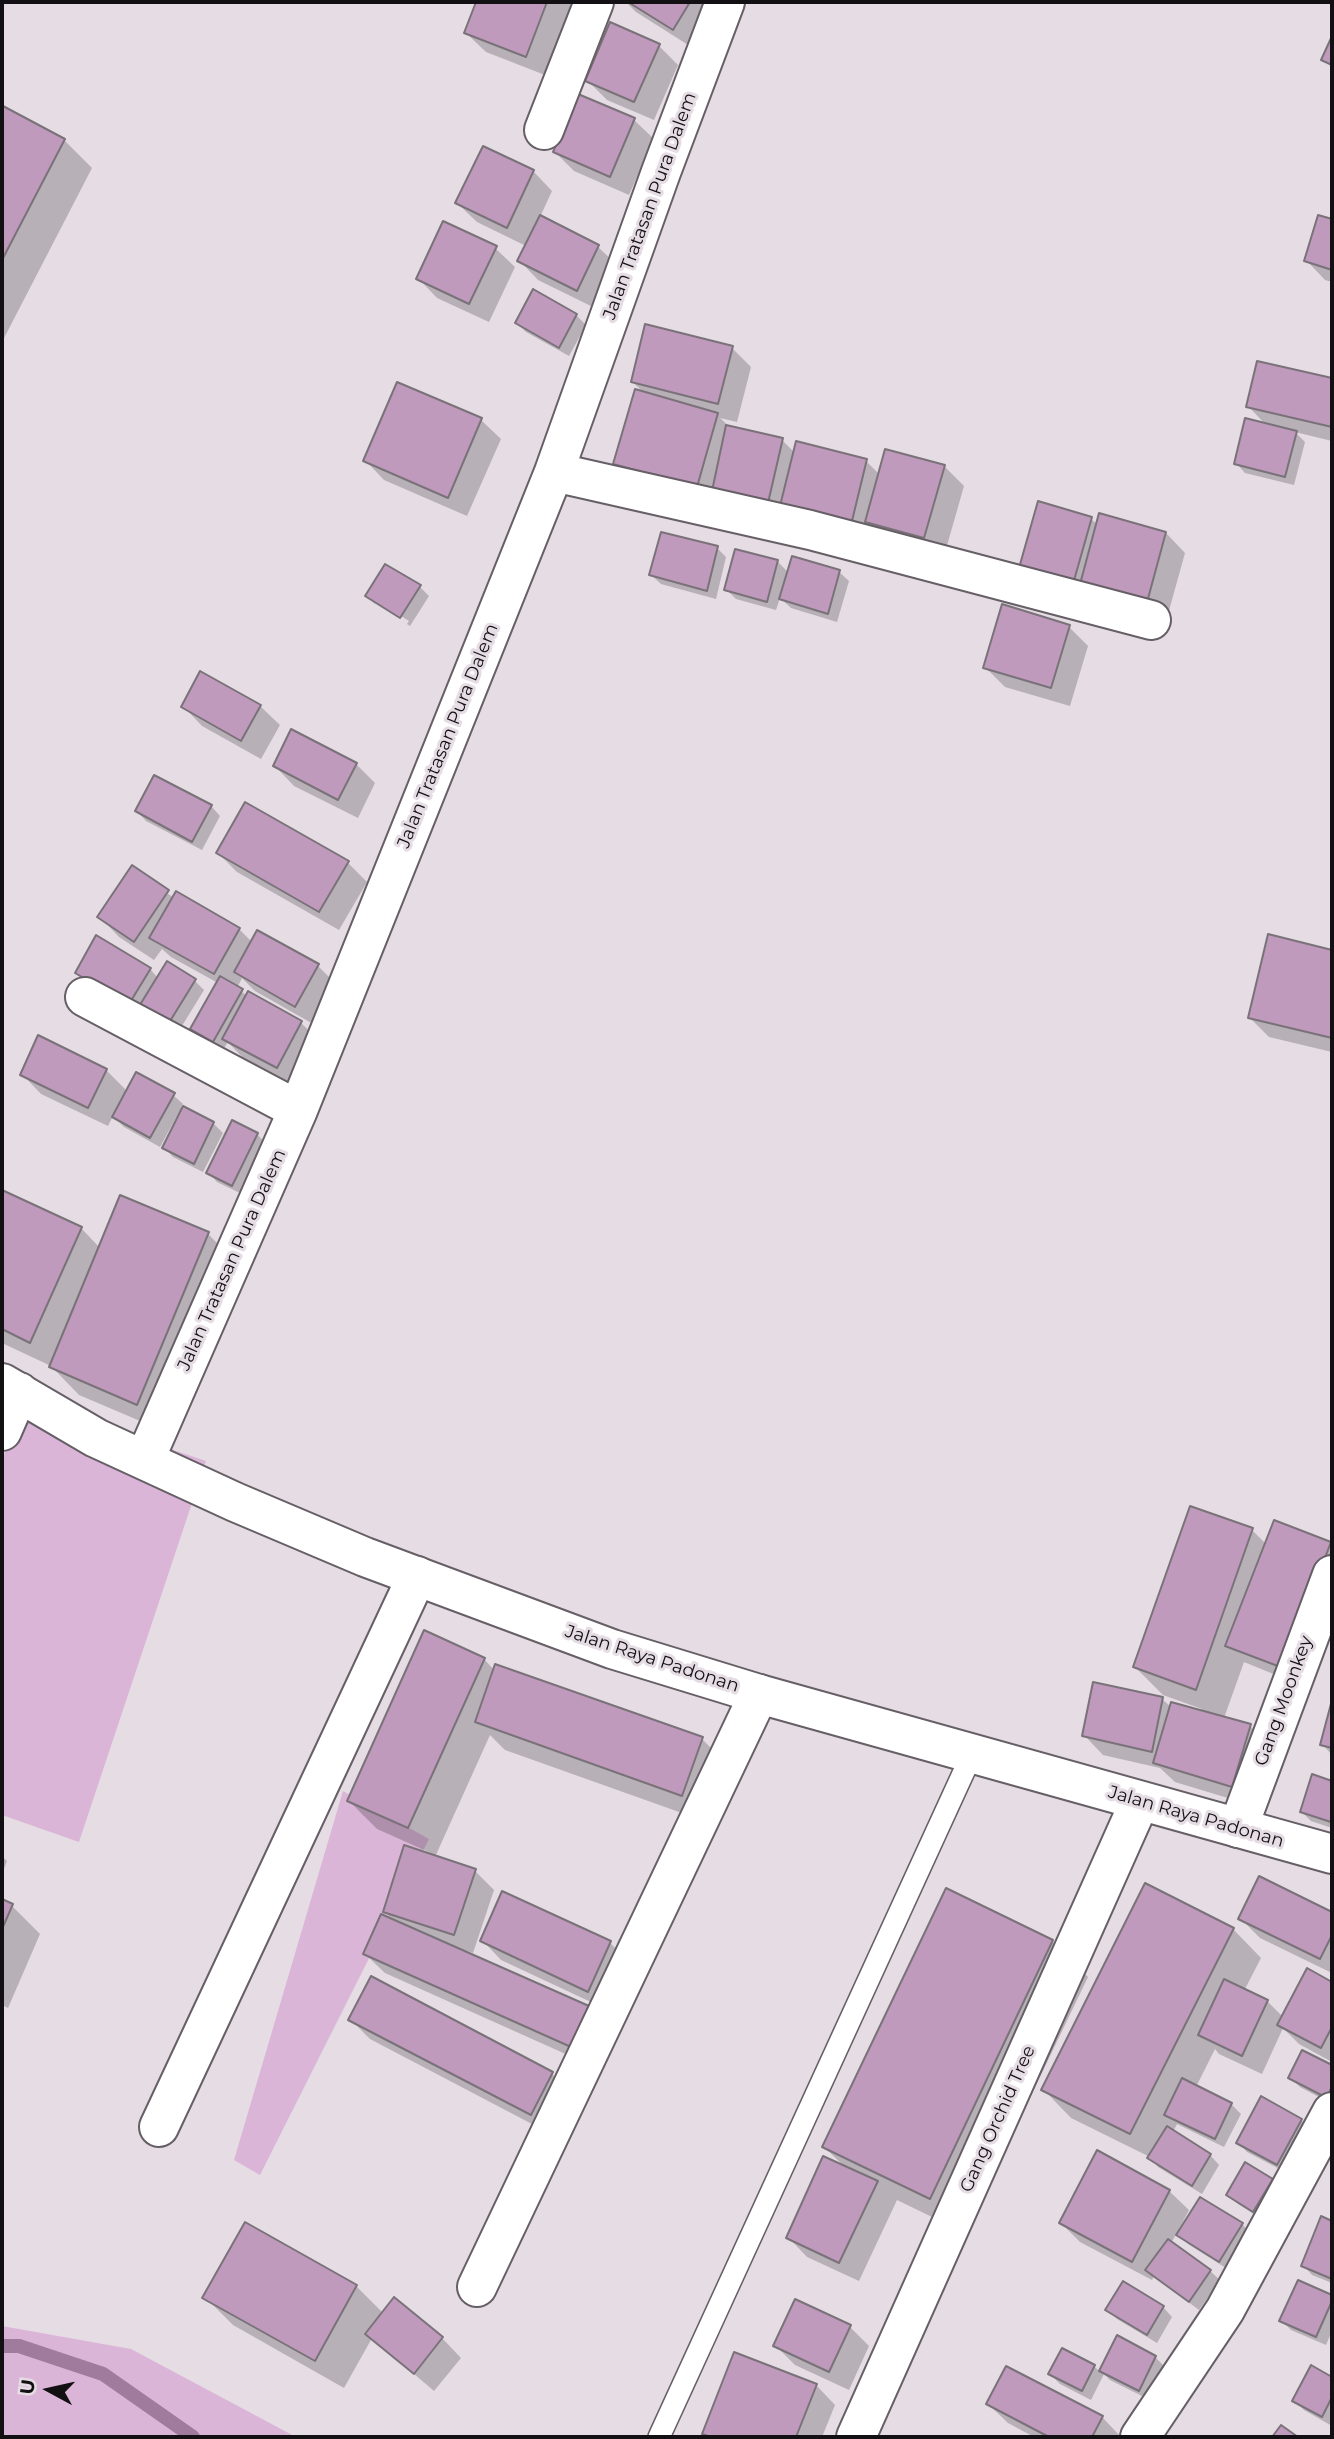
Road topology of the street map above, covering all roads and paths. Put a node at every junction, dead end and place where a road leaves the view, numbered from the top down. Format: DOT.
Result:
graph roads {
  1 [pos="594,2"];
  2 [pos="724,2"];
  3 [pos="544,130"];
  4 [pos="554,472"];
  5 [pos="1152,620"];
  6 [pos="85,997"];
  7 [pos="298,1110"];
  8 [pos="10,1387"];
  9 [pos="2,1431"];
  10 [pos="145,1459"];
  11 [pos="1332,1575"];
  12 [pos="416,1576"];
  13 [pos="759,1694"];
  14 [pos="971,1754"];
  15 [pos="1140,1801"];
  16 [pos="1238,1828"];
  17 [pos="1332,1854"];
  18 [pos="1332,2112"];
  19 [pos="159,2127"];
  20 [pos="477,2287"];
  21 [pos="659,2437"];
  22 [pos="856,2437"];
  23 [pos="1140,2437"];
  1 -- 3 [label="street"];
  2 -- 4 [label="street, Jalan Tratasan Pura Dalem"];
  4 -- 5 [label="street"];
  4 -- 7 [label="street, Jalan Tratasan Pura Dalem"];
  6 -- 7 [label="street"];
  7 -- 10 [label="street, Jalan Tratasan Pura Dalem"];
  8 -- 9 [label="street"];
  8 -- 10 [label="street, Jalan Raya Padonan"];
  10 -- 12 [label="street, Jalan Raya Padonan"];
  11 -- 16 [label="street, Gang Moonkey"];
  12 -- 13 [label="street, Jalan Raya Padonan"];
  12 -- 19 [label="street"];
  13 -- 14 [label="street, Jalan Raya Padonan"];
  13 -- 20 [label="street"];
  14 -- 15 [label="street, Jalan Raya Padonan"];
  14 -- 21 [label="lane"];
  15 -- 16 [label="street, Jalan Raya Padonan"];
  15 -- 22 [label="street, Gang Orchid Tree"];
  16 -- 17 [label="street, Jalan Raya Padonan"];
  18 -- 23 [label="street"];
}
